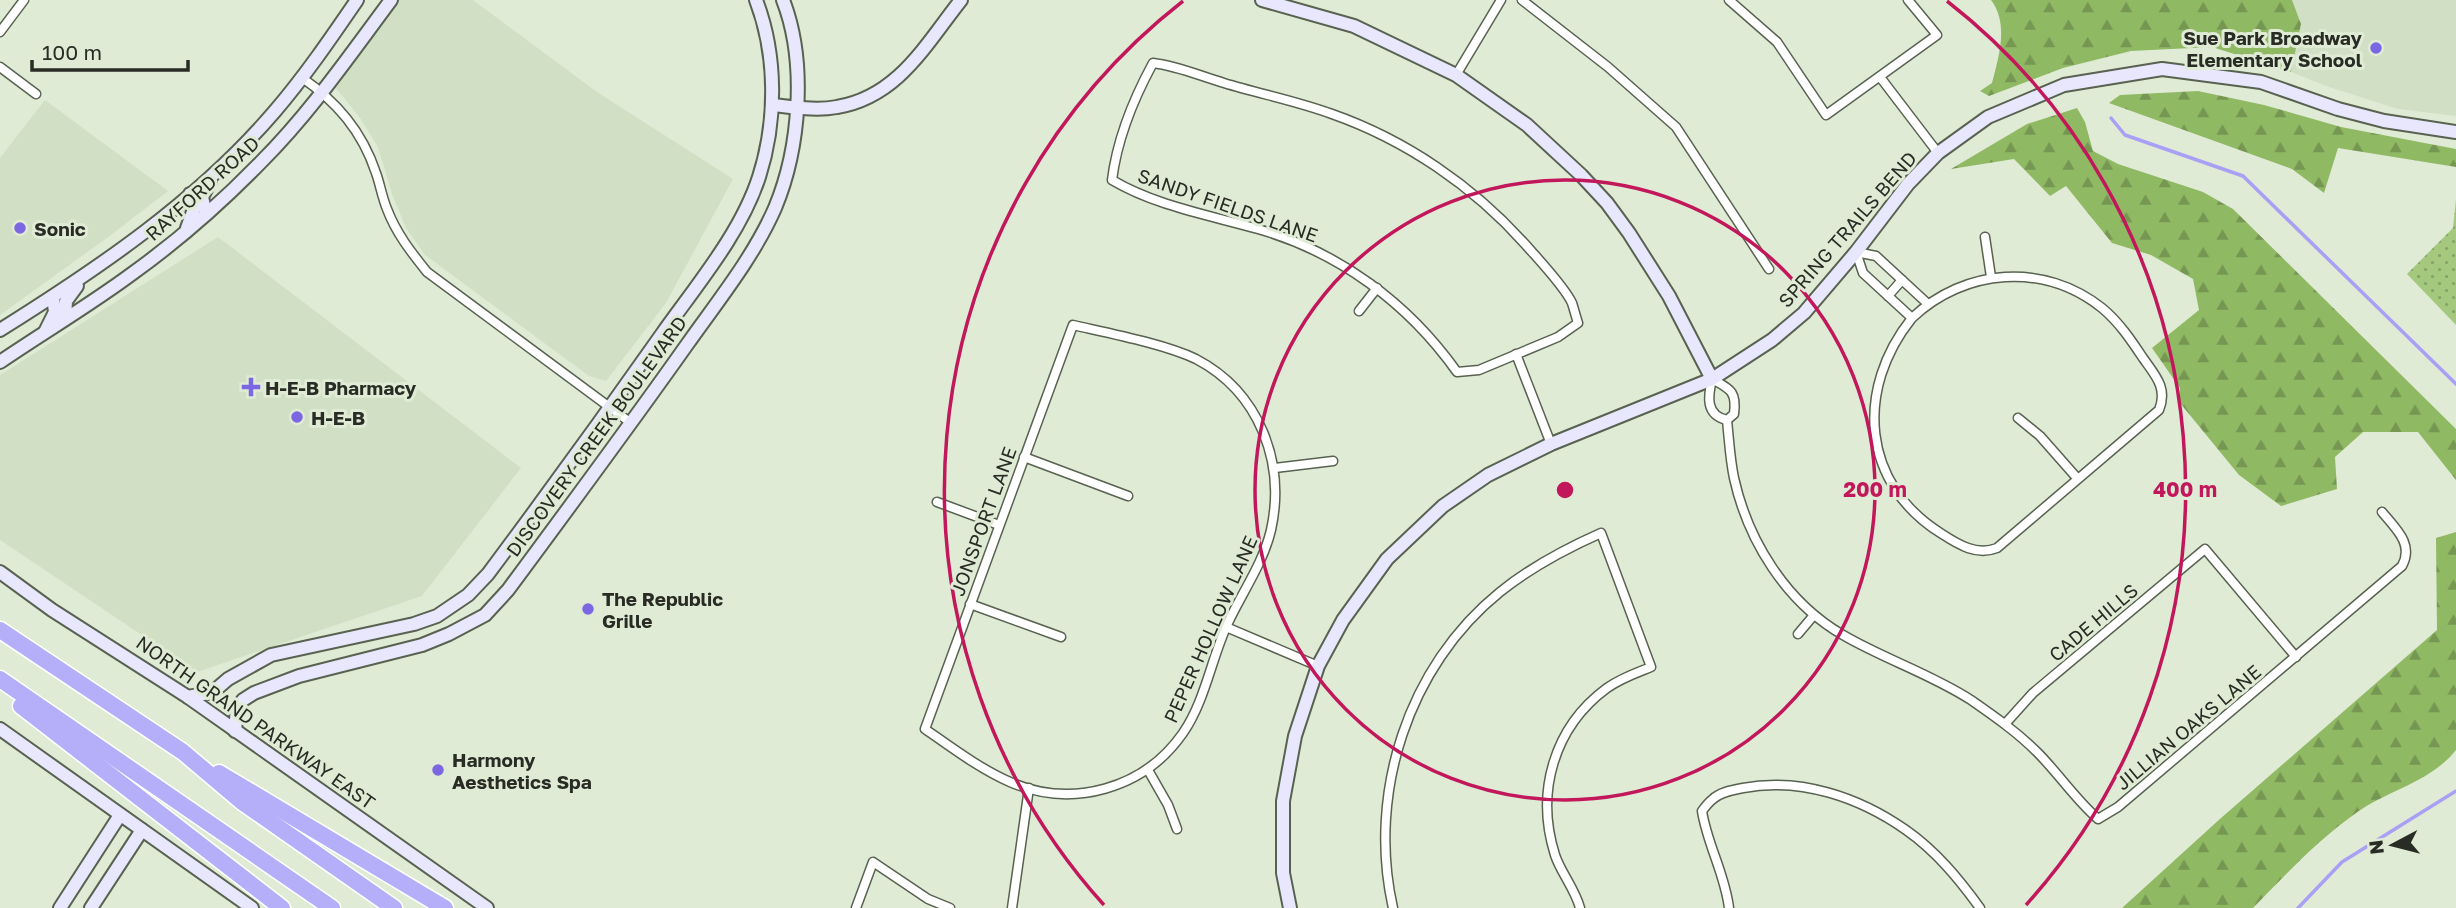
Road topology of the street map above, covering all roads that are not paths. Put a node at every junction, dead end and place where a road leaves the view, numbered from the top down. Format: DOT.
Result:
graph roads {
  1 [pos="24,0"];
  2 [pos="358,0"];
  3 [pos="391,0"];
  4 [pos="756,0"];
  5 [pos="783,0"];
  6 [pos="961,0"];
  7 [pos="1262,0"];
  8 [pos="1501,0"];
  9 [pos="1522,0"];
  10 [pos="1729,0"];
  11 [pos="1908,0"];
  12 [pos="0,32"];
  13 [pos="0,67"];
  14 [pos="1456,75"];
  15 [pos="302,77"];
  16 [pos="1880,77"];
  17 [pos="323,92"];
  18 [pos="36,94"];
  19 [pos="772,105"];
  20 [pos="797,107"];
  21 [pos="2456,132"];
  22 [pos="1938,153"];
  23 [pos="214,174"];
  24 [pos="190,194"];
  25 [pos="206,214"];
  26 [pos="186,232"];
  27 [pos="1985,237"];
  28 [pos="1856,252"];
  29 [pos="1769,269"];
  30 [pos="86,275"];
  31 [pos="1991,277"];
  32 [pos="1902,280"];
  33 [pos="699,282"];
  34 [pos="1377,288"];
  35 [pos="1888,296"];
  36 [pos="53,297"];
  37 [pos="719,298"];
  38 [pos="1928,304"];
  39 [pos="1359,311"];
  40 [pos="65,318"];
  41 [pos="1912,318"];
  42 [pos="1073,326"];
  43 [pos="0,330"];
  44 [pos="46,332"];
  45 [pos="1516,354"];
  46 [pos="0,362"];
  47 [pos="1712,379"];
  48 [pos="611,407"];
  49 [pos="2018,418"];
  50 [pos="1727,420"];
  51 [pos="631,423"];
  52 [pos="1551,443"];
  53 [pos="1024,457"];
  54 [pos="1333,461"];
  55 [pos="1275,468"];
  56 [pos="2077,478"];
  57 [pos="1128,496"];
  58 [pos="937,502"];
  59 [pos="2382,512"];
  60 [pos="999,525"];
  61 [pos="0,572"];
  62 [pos="970,604"];
  63 [pos="1814,615"];
  64 [pos="1226,627"];
  65 [pos="0,630"];
  66 [pos="1798,634"];
  67 [pos="1061,637"];
  68 [pos="2296,657"];
  69 [pos="1318,666"];
  70 [pos="0,679"];
  71 [pos="0,689"];
  72 [pos="188,697"];
  73 [pos="2005,724"];
  74 [pos="0,729"];
  75 [pos="925,729"];
  76 [pos="235,731"];
  77 [pos="183,751"];
  78 [pos="1148,770"];
  79 [pos="1029,788"];
  80 [pos="120,815"];
  81 [pos="1177,829"];
  82 [pos="142,830"];
  83 [pos="60,908"];
  84 [pos="91,908"];
  85 [pos="252,908"];
  86 [pos="282,908"];
  87 [pos="332,908"];
  88 [pos="394,908"];
  89 [pos="445,908"];
  90 [pos="487,908"];
  91 [pos="856,908"];
  92 [pos="950,908"];
  93 [pos="1012,908"];
  94 [pos="1290,908"];
  95 [pos="1393,908"];
  96 [pos="1580,908"];
  97 [pos="1729,908"];
  98 [pos="1980,908"];
  1 -- 12 [label="street"];
  2 -- 15 [label="street, RAYFORD ROAD"];
  3 -- 17 [label="street, RAYFORD ROAD"];
  4 -- 19 [label="street, DISCOVERY CREEK BOULEVARD"];
  5 -- 20 [label="street, DISCOVERY CREEK BOULEVARD"];
  6 -- 20 [label="street"];
  7 -- 14 [label="street"];
  8 -- 14 [label="street"];
  9 -- 29 [label="street"];
  10 -- 16 [label="street"];
  11 -- 16 [label="street"];
  13 -- 18 [label="street"];
  14 -- 47 [label="street"];
  15 -- 17 [label="street"];
  15 -- 23 [label="street, RAYFORD ROAD"];
  16 -- 22 [label="street"];
  17 -- 25 [label="street, RAYFORD ROAD"];
  17 -- 48 [label="street"];
  19 -- 20 [label="street"];
  19 -- 33 [label="street, DISCOVERY CREEK BOULEVARD"];
  20 -- 37 [label="street, DISCOVERY CREEK BOULEVARD"];
  21 -- 22 [label="street, SPRING TRAILS BEND"];
  22 -- 28 [label="street, SPRING TRAILS BEND"];
  23 -- 24 [label="street, RAYFORD ROAD"];
  23 -- 25 [label="street"];
  24 -- 26 [label="street"];
  24 -- 30 [label="street, RAYFORD ROAD"];
  25 -- 26 [label="street, RAYFORD ROAD"];
  26 -- 40 [label="street, RAYFORD ROAD"];
  27 -- 31 [label="street"];
  28 -- 32 [label="street"];
  28 -- 35 [label="street"];
  28 -- 47 [label="street, SPRING TRAILS BEND"];
  30 -- 36 [label="street, RAYFORD ROAD"];
  30 -- 40 [label="street"];
  31 -- 38 [label="street"];
  31 -- 56 [label="street"];
  32 -- 35 [label="street"];
  32 -- 38 [label="street"];
  33 -- 37 [label="street"];
  33 -- 48 [label="street, DISCOVERY CREEK BOULEVARD"];
  34 -- 39 [label="street"];
  34 -- 45 [label="street, SANDY FIELDS LANE"];
  34 -- 45 [label="street, SANDY FIELDS LANE"];
  35 -- 41 [label="street"];
  36 -- 43 [label="street, RAYFORD ROAD"];
  36 -- 44 [label="street"];
  37 -- 51 [label="street, DISCOVERY CREEK BOULEVARD"];
  38 -- 41 [label="street"];
  40 -- 44 [label="street, RAYFORD ROAD"];
  41 -- 56 [label="street"];
  42 -- 53 [label="street, JONSPORT LANE"];
  42 -- 55 [label="street, PEPER HOLLOW LANE"];
  44 -- 46 [label="street, RAYFORD ROAD"];
  45 -- 52 [label="street"];
  47 -- 50 [label="street"];
  47 -- 50 [label="street"];
  47 -- 52 [label="street, SPRING TRAILS BEND"];
  48 -- 51 [label="street"];
  48 -- 72 [label="street, DISCOVERY CREEK BOULEVARD"];
  49 -- 56 [label="street"];
  50 -- 63 [label="street"];
  51 -- 76 [label="street, DISCOVERY CREEK BOULEVARD"];
  52 -- 69 [label="street, SPRING TRAILS BEND"];
  53 -- 57 [label="street"];
  53 -- 60 [label="street, JONSPORT LANE"];
  54 -- 55 [label="street"];
  55 -- 64 [label="street, PEPER HOLLOW LANE"];
  58 -- 60 [label="street"];
  59 -- 68 [label="street, JILLIAN OAKS LANE"];
  60 -- 62 [label="street, JONSPORT LANE"];
  61 -- 72 [label="street, NORTH GRAND PARKWAY EAST"];
  62 -- 67 [label="street"];
  62 -- 75 [label="street, JONSPORT LANE"];
  63 -- 66 [label="street"];
  63 -- 73 [label="street"];
  64 -- 69 [label="street"];
  64 -- 78 [label="street, PEPER HOLLOW LANE"];
  65 -- 77 [label="highway"];
  68 -- 73 [label="street, JILLIAN OAKS LANE"];
  68 -- 73 [label="street, CADE HILLS"];
  69 -- 94 [label="street, SPRING TRAILS BEND"];
  70 -- 87 [label="highway"];
  71 -- 86 [label="highway"];
  72 -- 76 [label="street, NORTH GRAND PARKWAY EAST"];
  74 -- 80 [label="street"];
  75 -- 79 [label="street, PEPER HOLLOW LANE"];
  76 -- 90 [label="street, NORTH GRAND PARKWAY EAST"];
  77 -- 88 [label="highway"];
  77 -- 89 [label="highway"];
  78 -- 79 [label="street, PEPER HOLLOW LANE"];
  78 -- 81 [label="street"];
  79 -- 93 [label="street"];
  80 -- 82 [label="street"];
  80 -- 83 [label="street"];
  82 -- 84 [label="street"];
  82 -- 85 [label="street"];
  91 -- 92 [label="street"];
  95 -- 96 [label="street"];
  97 -- 98 [label="street"];
}
